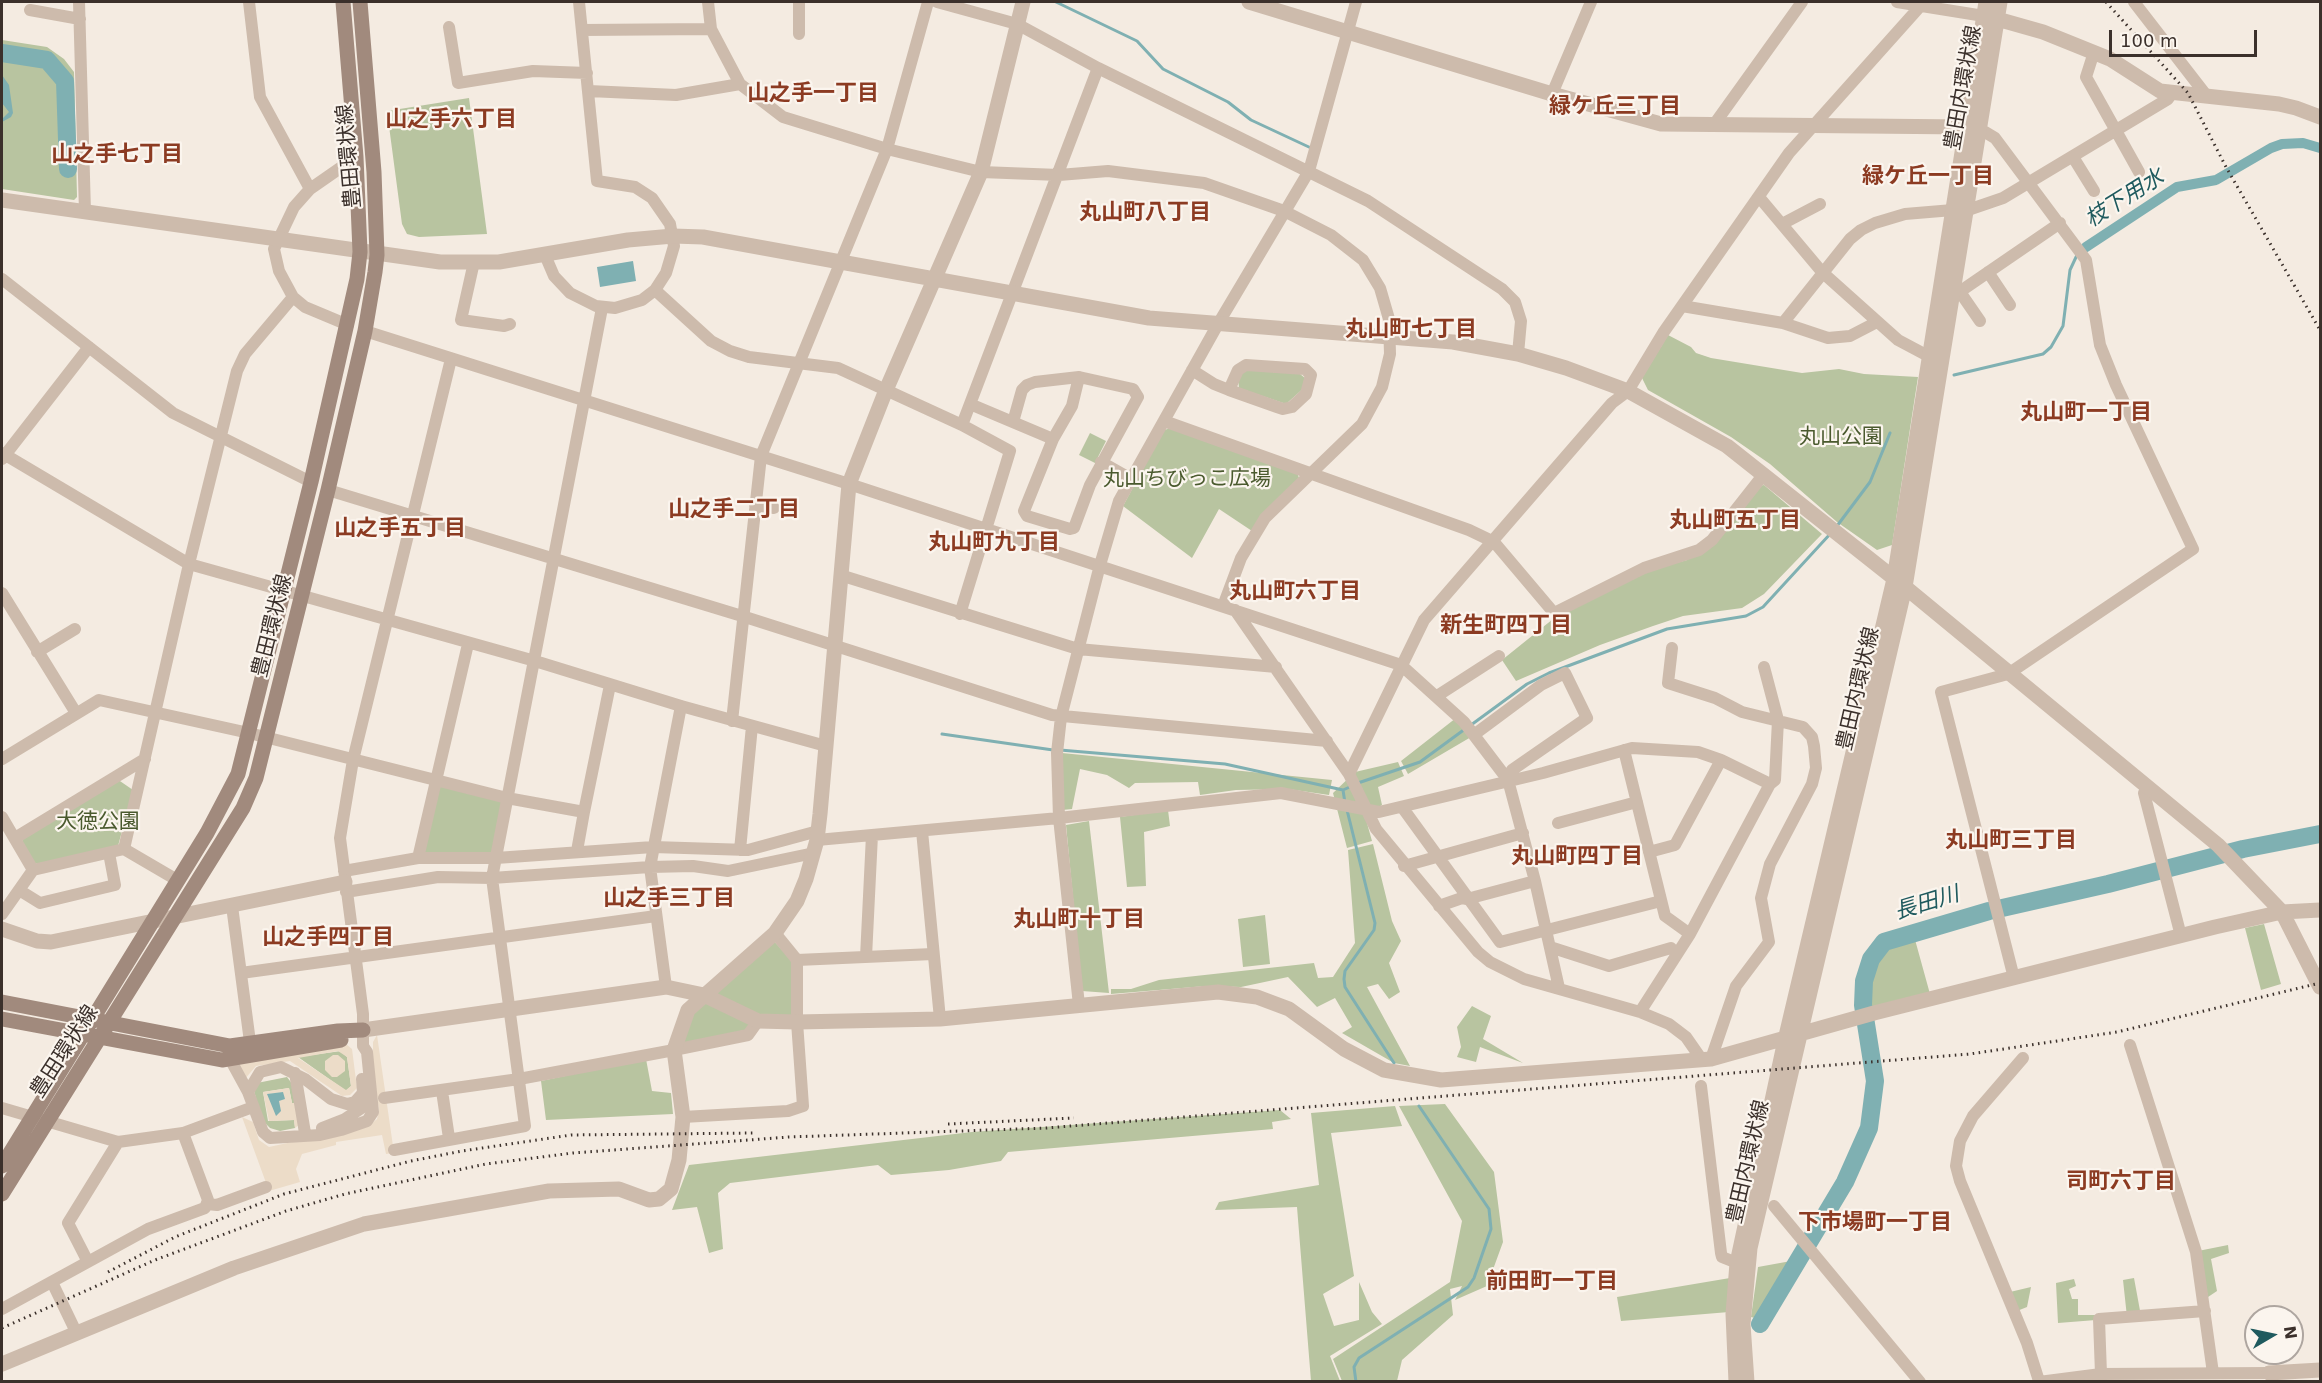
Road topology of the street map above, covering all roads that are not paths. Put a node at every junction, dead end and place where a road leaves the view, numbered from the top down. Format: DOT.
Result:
graph roads {
  1 [pos="79,2"];
  2 [pos="249,2"];
  3 [pos="343,2"];
  4 [pos="360,2"];
  5 [pos="579,2"];
  6 [pos="708,2"];
  7 [pos="799,2"];
  8 [pos="928,2"];
  9 [pos="937,2"];
  10 [pos="1023,2"];
  11 [pos="1249,2"];
  12 [pos="1356,2"];
  13 [pos="1591,2"];
  14 [pos="1802,2"];
  15 [pos="1897,2"];
  16 [pos="2000,2"];
  17 [pos="2134,2"];
  18 [pos="1922,4"];
  19 [pos="30,10"];
  20 [pos="1989,12"];
  21 [pos="80,19"];
  22 [pos="1017,24"];
  23 [pos="449,27"];
  24 [pos="711,29"];
  25 [pos="582,30"];
  26 [pos="1346,31"];
  27 [pos="799,34"];
  28 [pos="2094,52"];
  29 [pos="1098,68"];
  30 [pos="587,73"];
  31 [pos="740,84"];
  32 [pos="589,92"];
  33 [pos="2172,93"];
  34 [pos="1552,94"];
  35 [pos="2206,95"];
  36 [pos="2320,117"];
  37 [pos="1713,126"];
  38 [pos="1812,126"];
  39 [pos="1971,129"];
  40 [pos="2116,131"];
  41 [pos="887,149"];
  42 [pos="356,157"];
  43 [pos="2073,157"];
  44 [pos="1309,171"];
  45 [pos="981,172"];
  46 [pos="2139,172"];
  47 [pos="1059,175"];
  48 [pos="2030,183"];
  49 [pos="310,189"];
  50 [pos="2094,192"];
  51 [pos="1759,197"];
  52 [pos="2,200"];
  53 [pos="1820,204"];
  54 [pos="1959,210"];
  55 [pos="1284,211"];
  56 [pos="85,212"];
  57 [pos="2060,223"];
  58 [pos="1782,224"];
  59 [pos="673,236"];
  60 [pos="276,240"];
  61 [pos="360,252"];
  62 [pos="377,255"];
  63 [pos="545,255"];
  64 [pos="474,262"];
  65 [pos="841,262"];
  66 [pos="1822,272"];
  67 [pos="1988,272"];
  68 [pos="934,278"];
  69 [pos="2,279"];
  70 [pos="656,290"];
  71 [pos="1012,292"];
  72 [pos="1956,295"];
  73 [pos="293,297"];
  74 [pos="2010,305"];
  75 [pos="1682,306"];
  76 [pos="602,308"];
  77 [pos="1980,321"];
  78 [pos="1877,322"];
  79 [pos="1783,323"];
  80 [pos="510,324"];
  81 [pos="1218,324"];
  82 [pos="348,325"];
  83 [pos="364,331"];
  84 [pos="1391,337"];
  85 [pos="90,347"];
  86 [pos="1518,354"];
  87 [pos="1930,357"];
  88 [pos="451,359"];
  89 [pos="799,363"];
  90 [pos="1192,370"];
  91 [pos="1079,377"];
  92 [pos="886,390"];
  93 [pos="1229,390"];
  94 [pos="1628,391"];
  95 [pos="584,400"];
  96 [pos="970,404"];
  97 [pos="1164,421"];
  98 [pos="1013,422"];
  99 [pos="962,425"];
  100 [pos="221,437"];
  101 [pos="1053,439"];
  102 [pos="3,456"];
  103 [pos="760,456"];
  104 [pos="1101,462"];
  105 [pos="1312,472"];
  106 [pos="1764,474"];
  107 [pos="1131,479"];
  108 [pos="311,482"];
  109 [pos="849,484"];
  110 [pos="328,490"];
  111 [pos="755,505"];
  112 [pos="774,508"];
  113 [pos="413,516"];
  114 [pos="985,529"];
  115 [pos="1494,542"];
  116 [pos="555,560"];
  117 [pos="189,564"];
  118 [pos="1100,566"];
  119 [pos="840,575"];
  120 [pos="1899,583"];
  121 [pos="284,591"];
  122 [pos="2,593"];
  123 [pos="302,597"];
  124 [pos="1229,608"];
  125 [pos="960,614"];
  126 [pos="742,616"];
  127 [pos="388,620"];
  128 [pos="75,629"];
  129 [pos="468,644"];
  130 [pos="835,645"];
  131 [pos="1672,648"];
  132 [pos="1078,650"];
  133 [pos="37,652"];
  134 [pos="1499,656"];
  135 [pos="535,661"];
  136 [pos="1401,665"];
  137 [pos="1276,667"];
  138 [pos="1764,667"];
  139 [pos="2008,674"];
  140 [pos="610,685"];
  141 [pos="1437,696"];
  142 [pos="681,706"];
  143 [pos="155,712"];
  144 [pos="76,713"];
  145 [pos="1061,717"];
  146 [pos="1778,720"];
  147 [pos="732,721"];
  148 [pos="752,726"];
  149 [pos="1470,728"];
  150 [pos="249,733"];
  151 [pos="268,738"];
  152 [pos="1327,741"];
  153 [pos="826,746"];
  154 [pos="1624,750"];
  155 [pos="2,759"];
  156 [pos="145,759"];
  157 [pos="353,760"];
  158 [pos="1721,760"];
  159 [pos="1349,775"];
  160 [pos="434,780"];
  161 [pos="1508,780"];
  162 [pos="1770,784"];
  163 [pos="2148,788"];
  164 [pos="507,798"];
  165 [pos="1636,802"];
  166 [pos="1402,807"];
  167 [pos="584,812"];
  168 [pos="1368,812"];
  169 [pos="2,817"];
  170 [pos="1059,818"];
  171 [pos="1557,823"];
  172 [pos="922,831"];
  173 [pos="1523,833"];
  174 [pos="872,835"];
  175 [pos="15,837"];
  176 [pos="816,841"];
  177 [pos="653,847"];
  178 [pos="124,849"];
  179 [pos="740,850"];
  180 [pos="577,851"];
  181 [pos="1649,852"];
  182 [pos="109,853"];
  183 [pos="1436,855"];
  184 [pos="418,858"];
  185 [pos="496,858"];
  186 [pos="1404,866"];
  187 [pos="650,867"];
  188 [pos="33,870"];
  189 [pos="492,878"];
  190 [pos="177,880"];
  191 [pos="345,882"];
  192 [pos="1535,882"];
  193 [pos="19,890"];
  194 [pos="1467,899"];
  195 [pos="1661,901"];
  196 [pos="232,906"];
  197 [pos="1439,906"];
  198 [pos="2320,910"];
  199 [pos="2282,912"];
  200 [pos="2,914"];
  201 [pos="656,916"];
  202 [pos="176,917"];
  203 [pos="152,922"];
  204 [pos="2,929"];
  205 [pos="1546,930"];
  206 [pos="774,933"];
  207 [pos="1690,934"];
  208 [pos="2181,936"];
  209 [pos="500,938"];
  210 [pos="1550,947"];
  211 [pos="1671,948"];
  212 [pos="933,954"];
  213 [pos="867,957"];
  214 [pos="356,959"];
  215 [pos="797,960"];
  216 [pos="242,973"];
  217 [pos="2014,978"];
  218 [pos="666,987"];
  219 [pos="2320,987"];
  220 [pos="1559,988"];
  221 [pos="704,995"];
  222 [pos="2,1002"];
  223 [pos="1079,1005"];
  224 [pos="511,1009"];
  225 [pos="1640,1012"];
  226 [pos="2,1018"];
  227 [pos="940,1018"];
  228 [pos="91,1019"];
  229 [pos="758,1022"];
  230 [pos="797,1022"];
  231 [pos="109,1023"];
  232 [pos="80,1035"];
  233 [pos="359,1036"];
  234 [pos="1792,1037"];
  235 [pos="99,1038"];
  236 [pos="250,1042"];
  237 [pos="2130,1045"];
  238 [pos="674,1050"];
  239 [pos="2023,1058"];
  240 [pos="230,1059"];
  241 [pos="1707,1060"];
  242 [pos="295,1073"];
  243 [pos="519,1079"];
  244 [pos="1701,1086"];
  245 [pos="442,1090"];
  246 [pos="248,1092"];
  247 [pos="371,1093"];
  248 [pos="384,1098"];
  249 [pos="253,1107"];
  250 [pos="2,1108"];
  251 [pos="683,1117"];
  252 [pos="38,1120"];
  253 [pos="183,1133"];
  254 [pos="305,1134"];
  255 [pos="291,1137"];
  256 [pos="449,1138"];
  257 [pos="118,1142"];
  258 [pos="394,1150"];
  259 [pos="2,1166"];
  260 [pos="266,1187"];
  261 [pos="2,1194"];
  262 [pos="207,1204"];
  263 [pos="1774,1206"];
  264 [pos="88,1262"];
  265 [pos="1737,1263"];
  266 [pos="52,1282"];
  267 [pos="2,1309"];
  268 [pos="2205,1311"];
  269 [pos="77,1334"];
  270 [pos="2,1364"];
  271 [pos="2320,1370"];
  272 [pos="2213,1373"];
  273 [pos="2269,1373"];
  274 [pos="2101,1374"];
  275 [pos="2235,1377"];
  276 [pos="2062,1379"];
  277 [pos="2039,1381"];
  278 [pos="1736,1382"];
  279 [pos="1747,1382"];
  280 [pos="1920,1382"];
  1 -- 21 [label="street"];
  2 -- 49 [label="street"];
  3 -- 42 [label="main road, 豊田環状線"];
  4 -- 62 [label="main road, 豊田環状線"];
  5 -- 25 [label="street"];
  6 -- 24 [label="street"];
  7 -- 27 [label="street"];
  8 -- 41 [label="street"];
  9 -- 22 [label="street"];
  10 -- 22 [label="street"];
  11 -- 26 [label="street"];
  12 -- 26 [label="street"];
  13 -- 34 [label="street"];
  14 -- 37 [label="street"];
  15 -- 18 [label="street"];
  16 -- 20 [label="street, 豊田内環状線"];
  17 -- 35 [label="street"];
  18 -- 20 [label="street"];
  18 -- 38 [label="street"];
  19 -- 21 [label="street"];
  20 -- 28 [label="street"];
  20 -- 39 [label="street, 豊田内環状線"];
  21 -- 56 [label="street"];
  22 -- 29 [label="street"];
  22 -- 45 [label="street"];
  23 -- 30 [label="street"];
  24 -- 25 [label="street"];
  24 -- 31 [label="street"];
  25 -- 30 [label="street"];
  26 -- 34 [label="street"];
  26 -- 44 [label="street"];
  28 -- 33 [label="street"];
  28 -- 40 [label="street"];
  29 -- 44 [label="street"];
  29 -- 47 [label="street"];
  30 -- 32 [label="street"];
  31 -- 32 [label="street"];
  31 -- 41 [label="street"];
  32 -- 59 [label="street"];
  33 -- 35 [label="street"];
  33 -- 40 [label="street"];
  34 -- 37 [label="street"];
  35 -- 36 [label="street"];
  37 -- 38 [label="street"];
  38 -- 39 [label="street"];
  38 -- 51 [label="street"];
  39 -- 48 [label="street"];
  39 -- 54 [label="street, 豊田内環状線"];
  40 -- 43 [label="street"];
  40 -- 46 [label="street"];
  41 -- 45 [label="street"];
  41 -- 65 [label="street"];
  42 -- 49 [label="street"];
  42 -- 61 [label="main road, 豊田環状線"];
  43 -- 48 [label="street"];
  43 -- 50 [label="street"];
  44 -- 55 [label="street"];
  44 -- 86 [label="street"];
  45 -- 47 [label="street"];
  45 -- 68 [label="street"];
  47 -- 55 [label="street"];
  47 -- 71 [label="street"];
  48 -- 54 [label="street"];
  48 -- 57 [label="street"];
  49 -- 60 [label="street"];
  51 -- 58 [label="street"];
  51 -- 75 [label="street"];
  52 -- 56 [label="street"];
  53 -- 58 [label="street"];
  54 -- 66 [label="street"];
  54 -- 72 [label="street, 豊田内環状線"];
  54 -- 87 [label="street, 豊田内環状線"];
  55 -- 81 [label="street"];
  55 -- 84 [label="street"];
  56 -- 60 [label="street"];
  57 -- 67 [label="street"];
  57 -- 139 [label="street"];
  58 -- 66 [label="street"];
  59 -- 63 [label="street"];
  59 -- 65 [label="street"];
  59 -- 70 [label="street"];
  60 -- 61 [label="street"];
  60 -- 73 [label="street"];
  61 -- 62 [label="street"];
  61 -- 82 [label="main road, 豊田環状線"];
  62 -- 64 [label="street"];
  62 -- 83 [label="main road, 豊田環状線"];
  63 -- 64 [label="street"];
  63 -- 76 [label="street"];
  64 -- 80 [label="street"];
  65 -- 68 [label="street"];
  65 -- 89 [label="street"];
  66 -- 78 [label="street"];
  66 -- 79 [label="street"];
  67 -- 72 [label="street"];
  67 -- 74 [label="street"];
  68 -- 71 [label="street"];
  68 -- 92 [label="street"];
  69 -- 85 [label="street"];
  70 -- 76 [label="street"];
  70 -- 89 [label="street"];
  71 -- 81 [label="street"];
  71 -- 96 [label="street"];
  72 -- 77 [label="street"];
  72 -- 120 [label="street, 豊田内環状線"];
  73 -- 82 [label="street"];
  73 -- 100 [label="street"];
  75 -- 79 [label="street"];
  75 -- 94 [label="street"];
  76 -- 95 [label="street"];
  78 -- 79 [label="street"];
  78 -- 87 [label="street"];
  81 -- 84 [label="street"];
  81 -- 90 [label="street"];
  82 -- 108 [label="main road, 豊田環状線"];
  83 -- 88 [label="street"];
  83 -- 110 [label="main road, 豊田環状線"];
  84 -- 86 [label="street"];
  84 -- 105 [label="street"];
  85 -- 100 [label="street"];
  85 -- 102 [label="street"];
  86 -- 94 [label="street"];
  87 -- 120 [label="street, 豊田内環状線"];
  88 -- 95 [label="street"];
  88 -- 113 [label="street"];
  89 -- 92 [label="street"];
  89 -- 103 [label="street"];
  90 -- 93 [label="street"];
  90 -- 97 [label="street"];
  91 -- 98 [label="street"];
  91 -- 101 [label="street"];
  91 -- 104 [label="street"];
  92 -- 99 [label="street"];
  92 -- 109 [label="street"];
  93 -- 93 [label="street"];
  94 -- 106 [label="street"];
  94 -- 115 [label="street"];
  95 -- 103 [label="street"];
  95 -- 116 [label="street"];
  96 -- 98 [label="street"];
  96 -- 99 [label="street"];
  97 -- 105 [label="street"];
  97 -- 107 [label="street"];
  98 -- 101 [label="street"];
  99 -- 114 [label="street"];
  100 -- 108 [label="street"];
  100 -- 117 [label="street"];
  101 -- 104 [label="street"];
  102 -- 117 [label="street"];
  103 -- 109 [label="street"];
  103 -- 111 [label="street"];
  104 -- 107 [label="street"];
  105 -- 115 [label="street"];
  105 -- 124 [label="street"];
  106 -- 115 [label="street"];
  106 -- 120 [label="street"];
  107 -- 118 [label="street"];
  108 -- 121 [label="main road, 豊田環状線"];
  109 -- 114 [label="street"];
  109 -- 119 [label="street"];
  110 -- 113 [label="street"];
  110 -- 123 [label="main road, 豊田環状線"];
  111 -- 112 [label="street"];
  111 -- 126 [label="street"];
  113 -- 116 [label="street"];
  113 -- 127 [label="street"];
  114 -- 118 [label="street"];
  114 -- 125 [label="street"];
  115 -- 136 [label="street"];
  116 -- 126 [label="street"];
  116 -- 135 [label="street"];
  117 -- 121 [label="street"];
  117 -- 143 [label="street"];
  118 -- 124 [label="street"];
  118 -- 132 [label="street"];
  119 -- 125 [label="street"];
  119 -- 130 [label="street"];
  120 -- 139 [label="street"];
  120 -- 234 [label="street, 豊田内環状線"];
  121 -- 123 [label="street"];
  121 -- 150 [label="main road, 豊田環状線"];
  122 -- 133 [label="street"];
  123 -- 127 [label="street"];
  123 -- 151 [label="main road, 豊田環状線"];
  124 -- 136 [label="street"];
  124 -- 137 [label="street"];
  125 -- 132 [label="street"];
  126 -- 130 [label="street"];
  126 -- 147 [label="street"];
  127 -- 129 [label="street"];
  127 -- 157 [label="street"];
  128 -- 133 [label="street"];
  129 -- 135 [label="street"];
  129 -- 160 [label="street"];
  130 -- 145 [label="street"];
  130 -- 153 [label="street"];
  131 -- 146 [label="street"];
  132 -- 137 [label="street"];
  132 -- 145 [label="street"];
  133 -- 144 [label="street"];
  134 -- 141 [label="street"];
  135 -- 140 [label="street"];
  135 -- 164 [label="street"];
  136 -- 141 [label="street"];
  136 -- 159 [label="street"];
  137 -- 152 [label="street"];
  138 -- 146 [label="street"];
  139 -- 163 [label="street"];
  139 -- 217 [label="street"];
  140 -- 142 [label="street"];
  140 -- 167 [label="street"];
  141 -- 149 [label="street"];
  142 -- 147 [label="street"];
  142 -- 177 [label="street"];
  143 -- 144 [label="street"];
  143 -- 150 [label="street"];
  143 -- 156 [label="street"];
  144 -- 155 [label="street"];
  145 -- 152 [label="street"];
  145 -- 170 [label="street"];
  146 -- 162 [label="street"];
  146 -- 241 [label="street"];
  147 -- 148 [label="street"];
  148 -- 153 [label="street"];
  148 -- 179 [label="street"];
  149 -- 161 [label="street"];
  149 -- 161 [label="street"];
  150 -- 151 [label="street"];
  150 -- 190 [label="main road, 豊田環状線"];
  151 -- 157 [label="street"];
  151 -- 202 [label="main road, 豊田環状線"];
  152 -- 159 [label="street"];
  153 -- 176 [label="street"];
  154 -- 158 [label="street"];
  154 -- 161 [label="street"];
  154 -- 165 [label="street"];
  156 -- 175 [label="street"];
  156 -- 178 [label="street"];
  157 -- 160 [label="street"];
  157 -- 191 [label="street"];
  158 -- 162 [label="street"];
  158 -- 181 [label="street"];
  159 -- 168 [label="street"];
  160 -- 164 [label="street"];
  160 -- 184 [label="street"];
  161 -- 166 [label="street"];
  161 -- 173 [label="street"];
  162 -- 207 [label="street"];
  163 -- 199 [label="street"];
  163 -- 208 [label="street"];
  164 -- 167 [label="street"];
  164 -- 185 [label="street"];
  165 -- 171 [label="street"];
  165 -- 181 [label="street"];
  166 -- 168 [label="street"];
  166 -- 183 [label="street"];
  167 -- 180 [label="street"];
  168 -- 170 [label="street"];
  168 -- 186 [label="street"];
  169 -- 175 [label="street"];
  170 -- 172 [label="street"];
  170 -- 223 [label="street"];
  172 -- 174 [label="street"];
  172 -- 212 [label="street"];
  173 -- 183 [label="street"];
  173 -- 192 [label="street"];
  174 -- 176 [label="street"];
  174 -- 213 [label="street"];
  175 -- 188 [label="street"];
  176 -- 179 [label="street"];
  176 -- 187 [label="street"];
  176 -- 206 [label="street"];
  177 -- 179 [label="street"];
  177 -- 180 [label="street"];
  177 -- 187 [label="street"];
  178 -- 182 [label="street"];
  178 -- 190 [label="street"];
  180 -- 185 [label="street"];
  181 -- 195 [label="street"];
  182 -- 188 [label="street"];
  182 -- 193 [label="street"];
  183 -- 186 [label="street"];
  183 -- 194 [label="street"];
  184 -- 185 [label="street"];
  184 -- 191 [label="street"];
  185 -- 189 [label="street"];
  186 -- 197 [label="street"];
  187 -- 189 [label="street"];
  187 -- 201 [label="street"];
  188 -- 193 [label="street"];
  189 -- 191 [label="street"];
  189 -- 209 [label="street"];
  190 -- 203 [label="main road, 豊田環状線"];
  191 -- 196 [label="street"];
  191 -- 214 [label="street"];
  192 -- 194 [label="street"];
  192 -- 205 [label="street"];
  193 -- 200 [label="street"];
  194 -- 197 [label="street"];
  194 -- 205 [label="street"];
  195 -- 205 [label="street"];
  195 -- 207 [label="street"];
  196 -- 202 [label="street"];
  196 -- 216 [label="street"];
  197 -- 220 [label="street"];
  198 -- 199 [label="street"];
  199 -- 208 [label="street"];
  199 -- 219 [label="street"];
  201 -- 209 [label="street"];
  201 -- 218 [label="street"];
  202 -- 203 [label="street"];
  202 -- 231 [label="main road, 豊田環状線"];
  203 -- 204 [label="street"];
  203 -- 228 [label="main road, 豊田環状線"];
  205 -- 210 [label="street"];
  206 -- 215 [label="street"];
  206 -- 221 [label="street"];
  207 -- 225 [label="street"];
  208 -- 217 [label="street"];
  209 -- 214 [label="street"];
  209 -- 224 [label="street"];
  210 -- 211 [label="street"];
  210 -- 220 [label="street"];
  212 -- 213 [label="street"];
  212 -- 227 [label="street"];
  213 -- 215 [label="street"];
  214 -- 216 [label="street"];
  214 -- 233 [label="street"];
  215 -- 230 [label="street"];
  216 -- 236 [label="street"];
  217 -- 234 [label="street"];
  218 -- 221 [label="street"];
  218 -- 224 [label="street"];
  220 -- 225 [label="street"];
  221 -- 229 [label="street"];
  221 -- 238 [label="street"];
  222 -- 228 [label="main road"];
  223 -- 227 [label="street"];
  223 -- 241 [label="street"];
  224 -- 233 [label="street"];
  224 -- 243 [label="street"];
  225 -- 241 [label="street"];
  226 -- 232 [label="main road"];
  227 -- 230 [label="street"];
  228 -- 231 [label="main road"];
  228 -- 232 [label="main road, 豊田環状線"];
  229 -- 230 [label="street"];
  229 -- 238 [label="street"];
  230 -- 251 [label="street"];
  231 -- 235 [label="main road, 豊田環状線"];
  231 -- 236 [label="main road"];
  232 -- 235 [label="main road"];
  232 -- 252 [label="main road, 豊田環状線"];
  233 -- 236 [label="main road"];
  233 -- 240 [label="main road"];
  233 -- 242 [label="street"];
  233 -- 247 [label="street"];
  234 -- 241 [label="street"];
  234 -- 265 [label="street, 豊田内環状線"];
  234 -- 279 [label="street, 豊田内環状線"];
  235 -- 240 [label="main road"];
  235 -- 252 [label="main road, 豊田環状線"];
  237 -- 268 [label="street"];
  238 -- 243 [label="street"];
  238 -- 251 [label="street"];
  239 -- 277 [label="street"];
  240 -- 246 [label="street"];
  242 -- 246 [label="street"];
  242 -- 254 [label="street"];
  243 -- 245 [label="street"];
  243 -- 256 [label="street"];
  244 -- 265 [label="street"];
  245 -- 248 [label="street"];
  245 -- 256 [label="street"];
  246 -- 249 [label="street"];
  247 -- 254 [label="street"];
  247 -- 255 [label="street"];
  249 -- 253 [label="street"];
  249 -- 255 [label="street"];
  250 -- 252 [label="street"];
  251 -- 269 [label="street"];
  252 -- 257 [label="street"];
  252 -- 259 [label="main road, 豊田環状線"];
  252 -- 261 [label="main road, 豊田環状線"];
  253 -- 257 [label="street"];
  253 -- 262 [label="street"];
  254 -- 255 [label="street"];
  256 -- 258 [label="street"];
  257 -- 264 [label="street"];
  260 -- 262 [label="street"];
  262 -- 264 [label="street"];
  263 -- 280 [label="street"];
  264 -- 266 [label="street"];
  265 -- 278 [label="street, 豊田内環状線"];
  266 -- 267 [label="street"];
  266 -- 269 [label="street"];
  268 -- 272 [label="street"];
  268 -- 274 [label="street"];
  269 -- 270 [label="street"];
  271 -- 273 [label="street"];
  272 -- 274 [label="street"];
  272 -- 275 [label="street"];
  273 -- 275 [label="street"];
  274 -- 276 [label="street"];
  276 -- 277 [label="street"];
}
